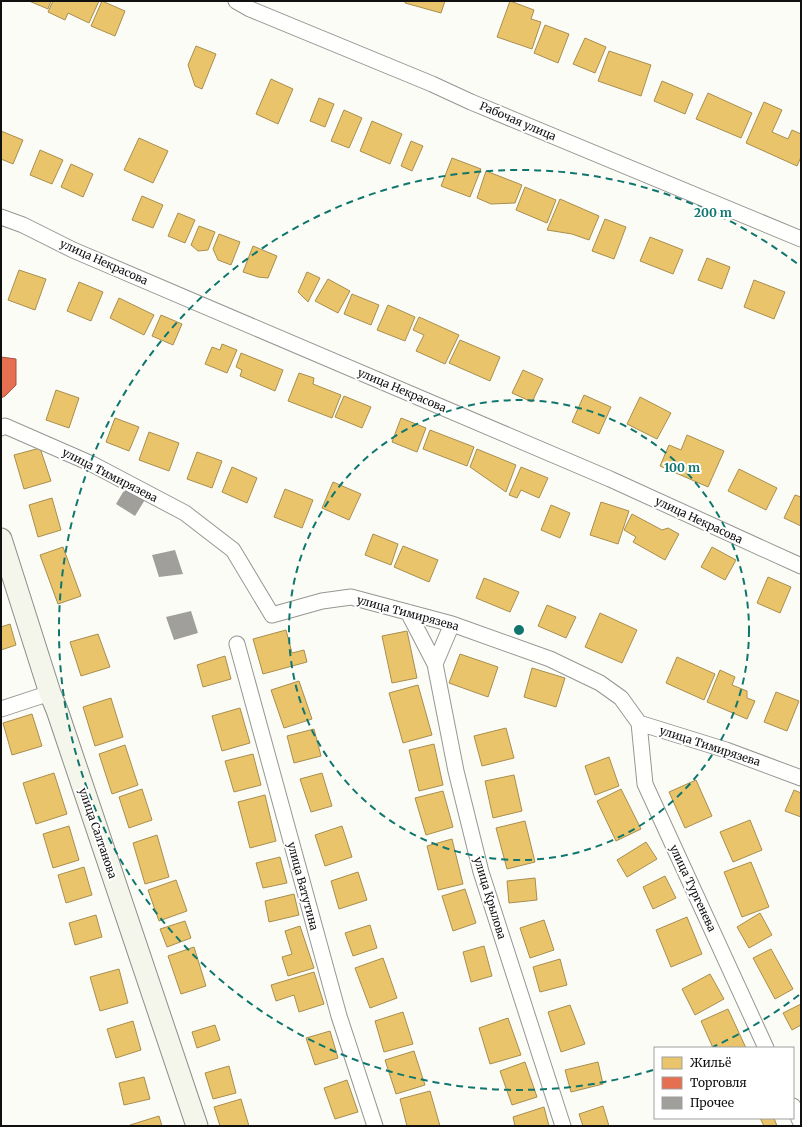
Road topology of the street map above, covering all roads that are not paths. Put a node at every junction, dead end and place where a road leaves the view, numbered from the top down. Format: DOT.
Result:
graph roads {
  1 [pos="236,1"];
  2 [pos="1,217"];
  3 [pos="801,239"];
  4 [pos="1,428"];
  5 [pos="1,539"];
  6 [pos="801,566"];
  7 [pos="408,612"];
  8 [pos="452,624"];
  9 [pos="237,644"];
  10 [pos="435,664"];
  11 [pos="50,692"];
  12 [pos="1,709"];
  13 [pos="639,723"];
  14 [pos="801,778"];
  15 [pos="766,1047"];
  16 [pos="794,1108"];
  17 [pos="801,1123"];
  18 [pos="197,1126"];
  19 [pos="375,1126"];
  20 [pos="563,1126"];
  1 -- 3 [label="street, Рабочая улица"];
  2 -- 6 [label="street, улица Некрасова"];
  4 -- 7 [label="street, улица Тимирязева"];
  5 -- 11 [label="main road, улица Салтанова"];
  7 -- 8 [label="street, улица Тимирязева"];
  7 -- 10 [label="street, улица Крылова"];
  8 -- 10 [label="street"];
  8 -- 13 [label="street, улица Тимирязева"];
  9 -- 19 [label="street, улица Ватутина"];
  10 -- 20 [label="street, улица Крылова"];
  11 -- 12 [label="street"];
  11 -- 18 [label="main road, улица Салтанова"];
  13 -- 14 [label="street, улица Тимирязева"];
  13 -- 15 [label="street, улица Тургенева"];
  16 -- 17 [label="street"];
}
